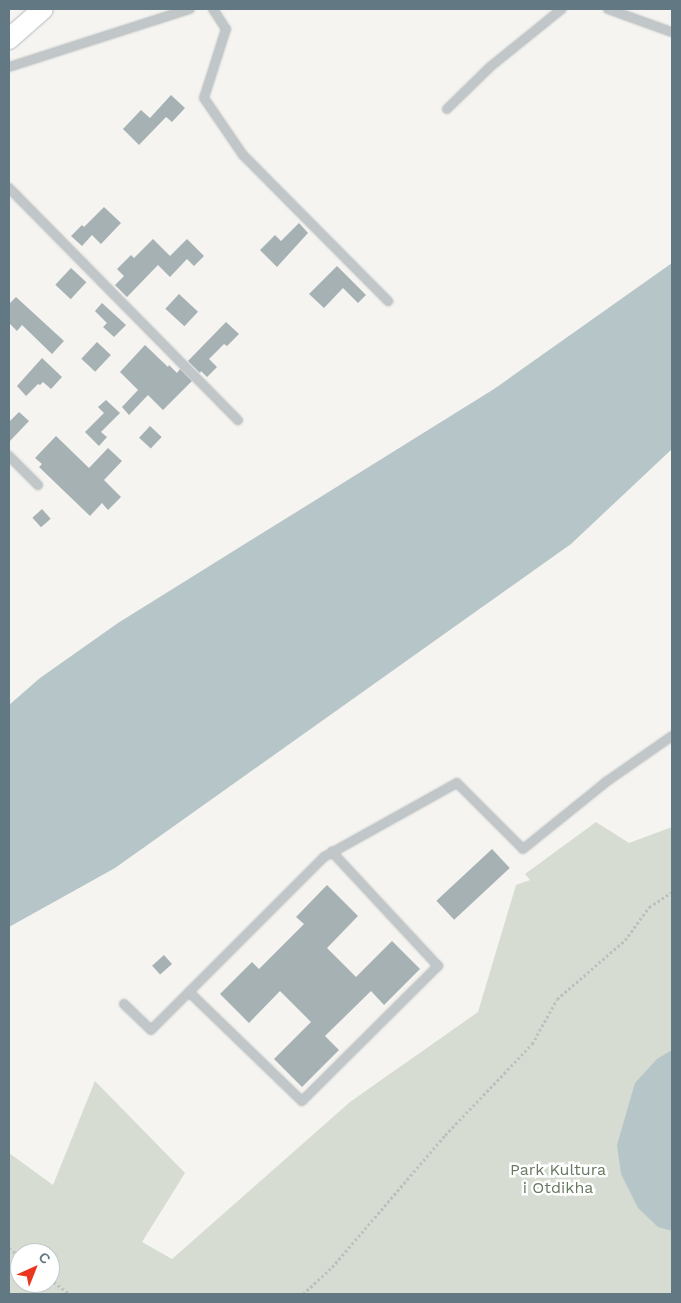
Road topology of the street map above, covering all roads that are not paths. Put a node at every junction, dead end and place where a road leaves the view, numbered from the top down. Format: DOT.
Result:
graph roads {
  1 [pos="43,9"];
  2 [pos="190,9"];
  3 [pos="213,9"];
  4 [pos="562,9"];
  5 [pos="608,9"];
  6 [pos="672,32"];
  7 [pos="9,39"];
  8 [pos="9,67"];
  9 [pos="447,109"];
  10 [pos="9,188"];
  11 [pos="388,301"];
  12 [pos="238,420"];
  13 [pos="9,456"];
  14 [pos="38,485"];
  15 [pos="672,736"];
  16 [pos="332,852"];
  17 [pos="189,992"];
  18 [pos="124,1004"];
  1 -- 7 [label="main road"];
  2 -- 8 [label="lane"];
  3 -- 11 [label="lane"];
  4 -- 9 [label="lane"];
  5 -- 6 [label="lane"];
  10 -- 12 [label="lane"];
  13 -- 14 [label="lane"];
  15 -- 16 [label="lane"];
  16 -- 17 [label="lane"];
  16 -- 17 [label="lane"];
  17 -- 18 [label="lane"];
}
